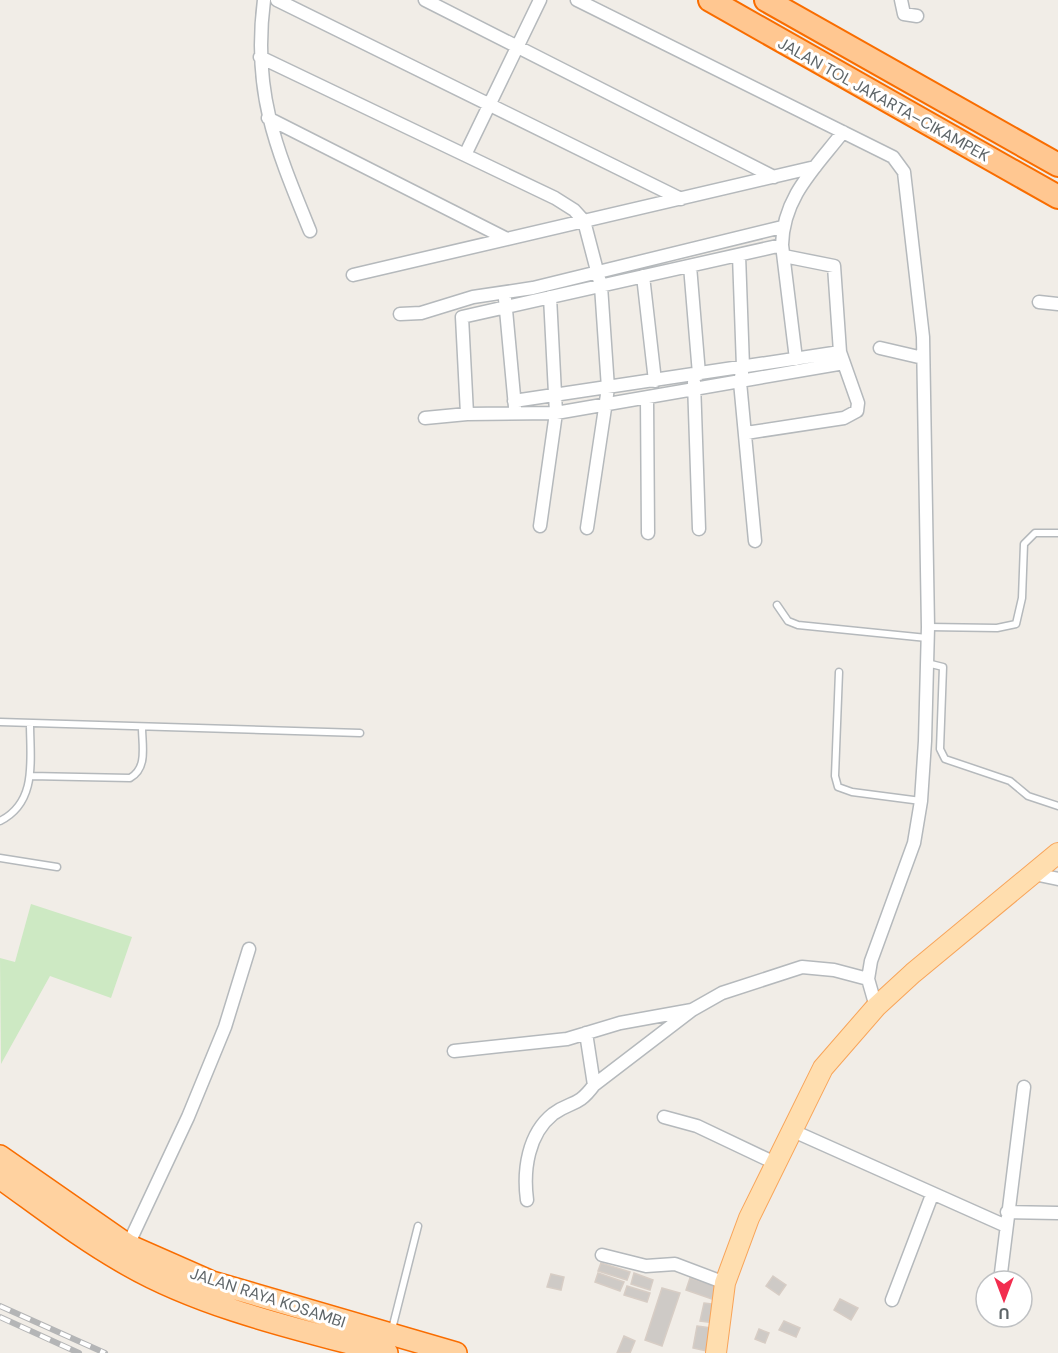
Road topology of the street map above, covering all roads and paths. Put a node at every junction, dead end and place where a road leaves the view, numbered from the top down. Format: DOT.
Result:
graph roads {
  1 [pos="264,0"];
  2 [pos="277,0"];
  3 [pos="425,0"];
  4 [pos="540,0"];
  5 [pos="577,0"];
  6 [pos="710,0"];
  7 [pos="766,0"];
  8 [pos="901,0"];
  9 [pos="917,16"];
  10 [pos="520,46"];
  11 [pos="260,57"];
  12 [pos="489,106"];
  13 [pos="268,118"];
  14 [pos="843,132"];
  15 [pos="465,155"];
  16 [pos="1058,165"];
  17 [pos="815,167"];
  18 [pos="774,177"];
  19 [pos="1058,197"];
  20 [pos="681,199"];
  21 [pos="584,221"];
  22 [pos="782,227"];
  23 [pos="310,231"];
  24 [pos="507,240"];
  25 [pos="712,244"];
  26 [pos="783,251"];
  27 [pos="739,255"];
  28 [pos="715,260"];
  29 [pos="690,266"];
  30 [pos="598,272"];
  31 [pos="353,275"];
  32 [pos="643,276"];
  33 [pos="601,286"];
  34 [pos="504,292"];
  35 [pos="550,297"];
  36 [pos="1038,302"];
  37 [pos="1058,304"];
  38 [pos="506,307"];
  39 [pos="400,314"];
  40 [pos="880,348"];
  41 [pos="842,358"];
  42 [pos="923,358"];
  43 [pos="796,359"];
  44 [pos="743,367"];
  45 [pos="696,375"];
  46 [pos="655,381"];
  47 [pos="740,382"];
  48 [pos="608,388"];
  49 [pos="696,390"];
  50 [pos="556,397"];
  51 [pos="647,399"];
  52 [pos="604,405"];
  53 [pos="515,408"];
  54 [pos="556,413"];
  55 [pos="467,414"];
  56 [pos="425,418"];
  57 [pos="746,433"];
  58 [pos="540,526"];
  59 [pos="587,528"];
  60 [pos="699,529"];
  61 [pos="648,533"];
  62 [pos="1058,533"];
  63 [pos="755,541"];
  64 [pos="777,605"];
  65 [pos="928,633"];
  66 [pos="927,663"];
  67 [pos="839,672"];
  68 [pos="0,722"];
  69 [pos="30,723"];
  70 [pos="142,727"];
  71 [pos="360,733"];
  72 [pos="30,776"];
  73 [pos="921,801"];
  74 [pos="1058,806"];
  75 [pos="0,821"];
  76 [pos="1058,854"];
  77 [pos="0,858"];
  78 [pos="57,867"];
  79 [pos="1034,874"];
  80 [pos="1058,879"];
  81 [pos="249,949"];
  82 [pos="868,979"];
  83 [pos="876,1007"];
  84 [pos="692,1010"];
  85 [pos="586,1033"];
  86 [pos="454,1051"];
  87 [pos="594,1085"];
  88 [pos="1024,1087"];
  89 [pos="664,1117"];
  90 [pos="791,1130"];
  91 [pos="0,1156"];
  92 [pos="775,1163"];
  93 [pos="0,1178"];
  94 [pos="932,1195"];
  95 [pos="527,1200"];
  96 [pos="1007,1212"];
  97 [pos="1058,1214"];
  98 [pos="418,1226"];
  99 [pos="1006,1226"];
  100 [pos="128,1245"];
  101 [pos="602,1255"];
  102 [pos="1001,1269"];
  103 [pos="725,1283"];
  104 [pos="892,1300"];
  105 [pos="389,1344"];
  106 [pos="456,1353"];
  107 [pos="716,1353"];
  1 -- 11 [label="street"];
  2 -- 12 [label="street"];
  3 -- 10 [label="street"];
  4 -- 10 [label="street"];
  5 -- 14 [label="street"];
  6 -- 19 [label="highway, JALAN TOL JAKARTA–CIKAMPEK"];
  7 -- 16 [label="highway, JALAN TOL JAKARTA–CIKAMPEK"];
  8 -- 9 [label="street"];
  10 -- 12 [label="street"];
  10 -- 18 [label="street"];
  11 -- 13 [label="street"];
  11 -- 15 [label="street"];
  12 -- 15 [label="street"];
  12 -- 20 [label="street"];
  13 -- 23 [label="street"];
  13 -- 24 [label="street"];
  14 -- 17 [label="street"];
  14 -- 42 [label="street"];
  15 -- 21 [label="street"];
  17 -- 18 [label="street"];
  17 -- 22 [label="street"];
  18 -- 20 [label="street"];
  20 -- 21 [label="street"];
  21 -- 24 [label="street"];
  21 -- 30 [label="street"];
  22 -- 25 [label="street"];
  22 -- 26 [label="street"];
  24 -- 31 [label="street"];
  25 -- 28 [label="street"];
  25 -- 30 [label="street"];
  26 -- 27 [label="street"];
  26 -- 41 [label="street"];
  26 -- 43 [label="street"];
  27 -- 28 [label="street"];
  27 -- 44 [label="street"];
  28 -- 29 [label="street"];
  29 -- 32 [label="street"];
  29 -- 45 [label="street"];
  30 -- 33 [label="street"];
  30 -- 34 [label="street"];
  32 -- 33 [label="street"];
  32 -- 46 [label="street"];
  33 -- 35 [label="street"];
  33 -- 48 [label="street"];
  34 -- 38 [label="street"];
  34 -- 39 [label="street"];
  35 -- 38 [label="street"];
  35 -- 50 [label="street"];
  36 -- 37 [label="street"];
  38 -- 53 [label="street"];
  38 -- 55 [label="street"];
  40 -- 42 [label="street"];
  41 -- 43 [label="street"];
  41 -- 47 [label="street"];
  41 -- 57 [label="street"];
  42 -- 65 [label="street"];
  43 -- 44 [label="street"];
  44 -- 45 [label="street"];
  44 -- 47 [label="street"];
  45 -- 46 [label="street"];
  45 -- 49 [label="street"];
  46 -- 48 [label="street"];
  47 -- 49 [label="street"];
  47 -- 57 [label="street"];
  48 -- 50 [label="street"];
  48 -- 52 [label="street"];
  49 -- 51 [label="street"];
  49 -- 60 [label="street"];
  50 -- 53 [label="street"];
  50 -- 54 [label="street"];
  51 -- 52 [label="street"];
  51 -- 61 [label="street"];
  52 -- 54 [label="street"];
  52 -- 59 [label="street"];
  53 -- 54 [label="street"];
  53 -- 55 [label="street"];
  54 -- 58 [label="street"];
  55 -- 56 [label="street"];
  57 -- 63 [label="street"];
  62 -- 65 [label="lane"];
  64 -- 65 [label="lane"];
  65 -- 66 [label="street"];
  66 -- 73 [label="street"];
  66 -- 74 [label="lane"];
  67 -- 73 [label="lane"];
  68 -- 69 [label="lane"];
  69 -- 70 [label="lane"];
  69 -- 72 [label="lane"];
  70 -- 71 [label="lane"];
  70 -- 72 [label="lane"];
  72 -- 75 [label="lane"];
  73 -- 82 [label="street"];
  76 -- 79 [label="main road"];
  77 -- 78 [label="lane"];
  79 -- 80 [label="street"];
  79 -- 83 [label="main road"];
  81 -- 100 [label="street"];
  82 -- 83 [label="street"];
  82 -- 84 [label="street"];
  83 -- 90 [label="main road"];
  84 -- 85 [label="street"];
  84 -- 87 [label="street"];
  85 -- 86 [label="street"];
  85 -- 87 [label="street"];
  87 -- 95 [label="street"];
  88 -- 96 [label="street"];
  89 -- 92 [label="street"];
  90 -- 92 [label="main road"];
  90 -- 94 [label="street"];
  91 -- 100 [label="highway, JALAN RAYA KOSAMBI"];
  92 -- 103 [label="main road"];
  93 -- 105 [label="highway, JALAN RAYA KOSAMBI"];
  94 -- 99 [label="street"];
  94 -- 104 [label="street"];
  96 -- 97 [label="street"];
  96 -- 99 [label="street"];
  98 -- 105 [label="lane"];
  99 -- 102 [label="street"];
  100 -- 105 [label="highway, JALAN RAYA KOSAMBI"];
  101 -- 103 [label="street"];
  103 -- 107 [label="main road"];
  105 -- 106 [label="highway, JALAN RAYA KOSAMBI"];
}
